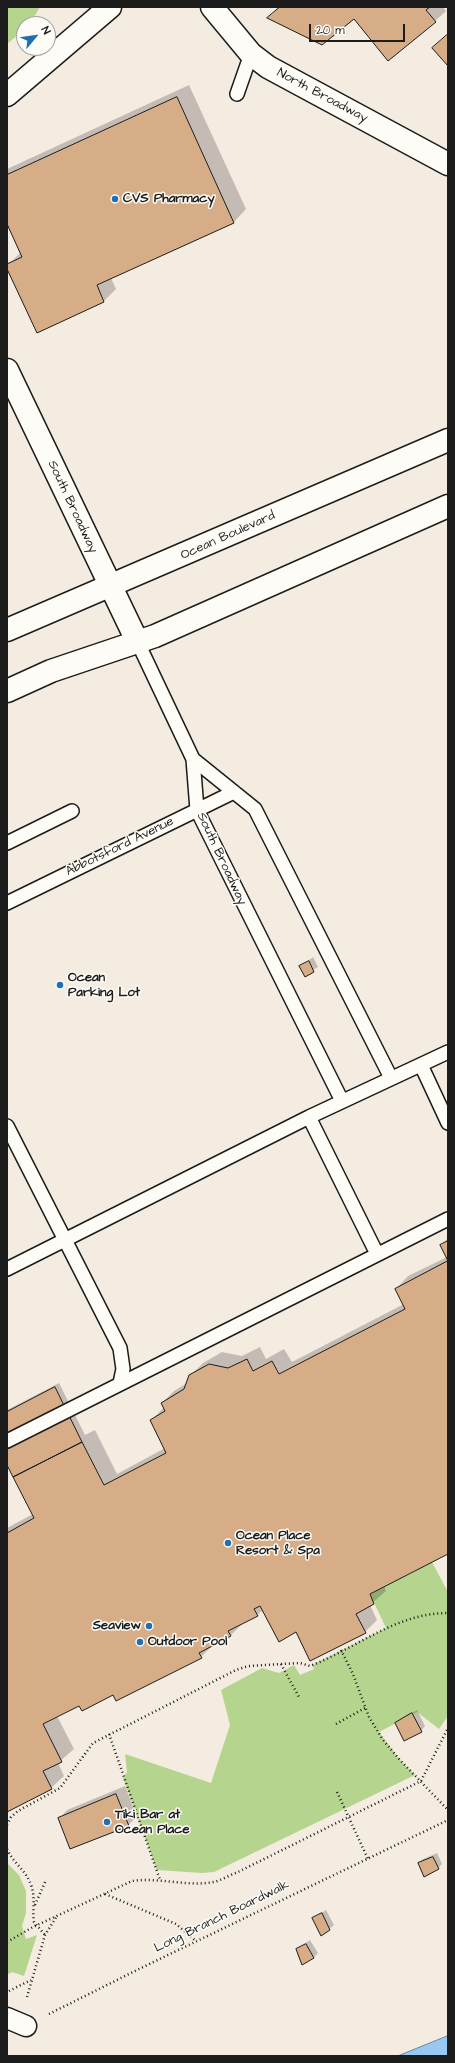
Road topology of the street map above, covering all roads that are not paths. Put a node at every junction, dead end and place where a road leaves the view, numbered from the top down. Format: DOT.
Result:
graph roads {
  1 [pos="110,7"];
  2 [pos="212,7"];
  3 [pos="251,54"];
  4 [pos="237,94"];
  5 [pos="7,95"];
  6 [pos="448,164"];
  7 [pos="7,370"];
  8 [pos="448,440"];
  9 [pos="448,506"];
  10 [pos="110,587"];
  11 [pos="7,630"];
  12 [pos="138,643"];
  13 [pos="7,691"];
  14 [pos="193,759"];
  15 [pos="234,792"];
  16 [pos="197,810"];
  17 [pos="72,811"];
  18 [pos="7,843"];
  19 [pos="7,903"];
  20 [pos="448,1052"];
  21 [pos="421,1065"];
  22 [pos="391,1078"];
  23 [pos="342,1101"];
  24 [pos="309,1117"];
  25 [pos="448,1123"];
  26 [pos="7,1126"];
  27 [pos="448,1219"];
  28 [pos="65,1240"];
  29 [pos="377,1254"];
  30 [pos="7,1269"];
  31 [pos="120,1383"];
  32 [pos="7,1441"];
  33 [pos="7,2018"];
  34 [pos="28,2025"];
  1 -- 5 [label="main road"];
  2 -- 3 [label="main road, North Broadway"];
  3 -- 4 [label="lane"];
  3 -- 6 [label="main road, North Broadway"];
  7 -- 10 [label="main road, South Broadway"];
  8 -- 10 [label="main road, Ocean Boulevard"];
  9 -- 12 [label="main road"];
  10 -- 11 [label="main road, Ocean Boulevard"];
  10 -- 12 [label="main road, South Broadway"];
  12 -- 13 [label="main road"];
  12 -- 14 [label="lane"];
  14 -- 15 [label="lane"];
  14 -- 16 [label="lane, South Broadway"];
  15 -- 16 [label="lane, Abbotsford Avenue"];
  15 -- 22 [label="lane"];
  16 -- 19 [label="lane, Abbotsford Avenue"];
  16 -- 23 [label="lane, South Broadway"];
  17 -- 18 [label="lane"];
  20 -- 21 [label="lane"];
  21 -- 22 [label="lane"];
  21 -- 25 [label="lane"];
  22 -- 23 [label="lane"];
  23 -- 24 [label="lane"];
  24 -- 28 [label="lane"];
  24 -- 29 [label="lane"];
  26 -- 28 [label="lane"];
  27 -- 29 [label="lane"];
  28 -- 30 [label="lane"];
  28 -- 31 [label="lane"];
  29 -- 31 [label="lane"];
  31 -- 32 [label="lane"];
  33 -- 34 [label="street"];
}
